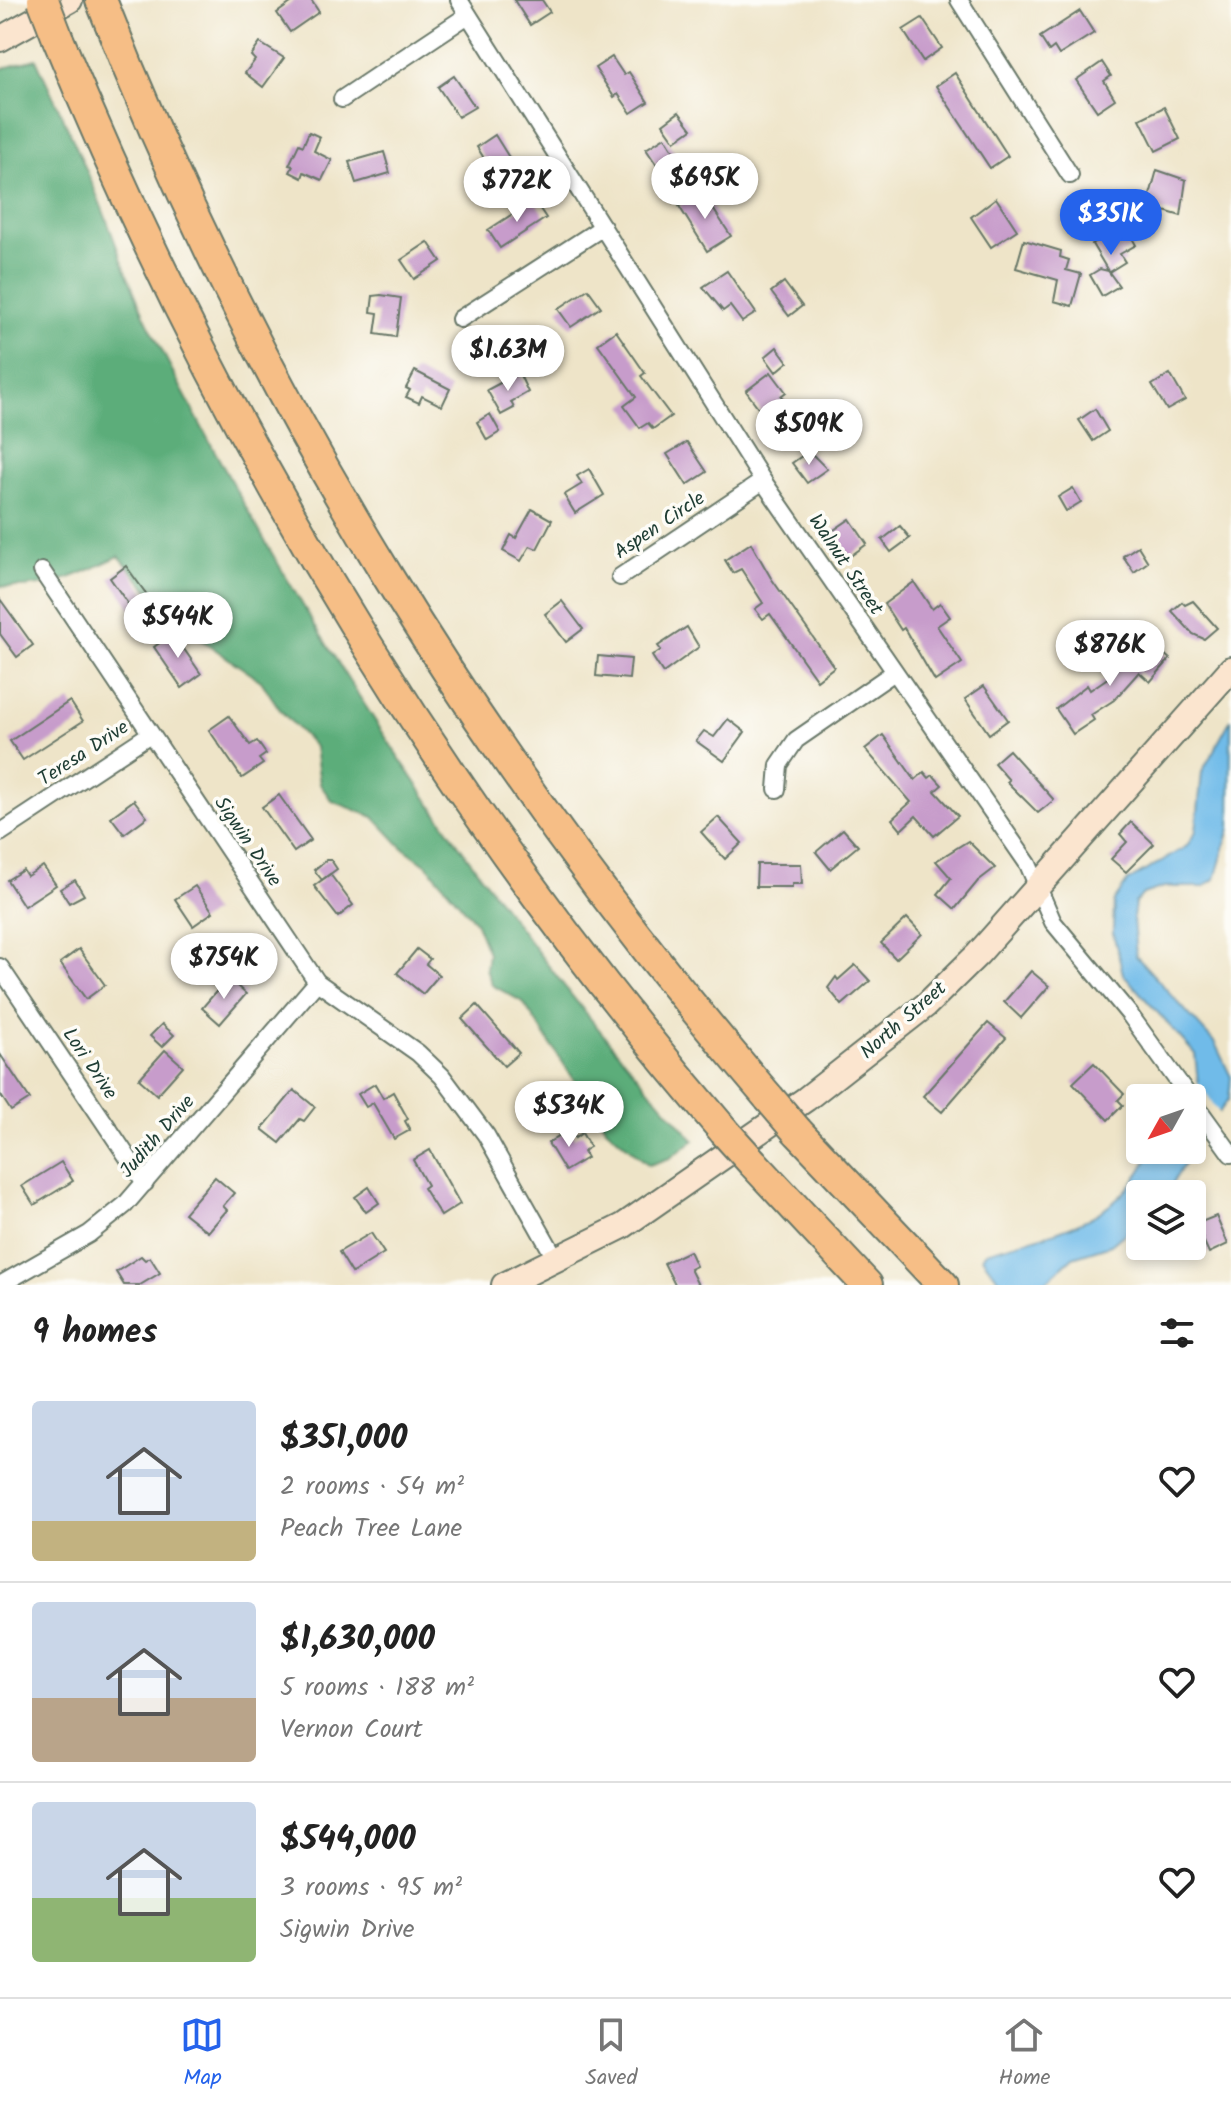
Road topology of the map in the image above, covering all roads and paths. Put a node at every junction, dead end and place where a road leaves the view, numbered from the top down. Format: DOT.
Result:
graph roads {
  1 [pos="43,0"];
  2 [pos="70,0"];
  3 [pos="959,0"];
  4 [pos="103,5"];
  5 [pos="464,7"];
  6 [pos="0,39"];
  7 [pos="342,99"];
  8 [pos="1070,175"];
  9 [pos="603,227"];
  10 [pos="460,319"];
  11 [pos="763,481"];
  12 [pos="42,571"];
  13 [pos="620,577"];
  14 [pos="1231,669"];
  15 [pos="893,673"];
  16 [pos="150,734"];
  17 [pos="777,789"];
  18 [pos="0,833"];
  19 [pos="1036,885"];
  20 [pos="0,967"];
  21 [pos="317,982"];
  22 [pos="1179,1084"];
  23 [pos="1206,1120"];
  24 [pos="1231,1154"];
  25 [pos="145,1183"];
  26 [pos="557,1261"];
  27 [pos="0,1285"];
  28 [pos="504,1285"];
  29 [pos="867,1285"];
  30 [pos="943,1285"];
  1 -- 29 [label="highway, bridge"];
  2 -- 6 [label="main road"];
  3 -- 8 [label="street"];
  4 -- 30 [label="highway, bridge"];
  5 -- 7 [label="street"];
  5 -- 9 [label="street, Walnut Street"];
  9 -- 10 [label="street"];
  9 -- 11 [label="street, Walnut Street"];
  11 -- 13 [label="street, Aspen Circle"];
  11 -- 15 [label="street, Walnut Street"];
  12 -- 16 [label="street, Sigwin Drive"];
  14 -- 19 [label="main road, North Street"];
  15 -- 17 [label="street"];
  15 -- 19 [label="street, Walnut Street"];
  16 -- 18 [label="street, Teresa Drive"];
  16 -- 21 [label="street, Sigwin Drive"];
  19 -- 22 [label="street, Walnut Street"];
  19 -- 26 [label="main road, North Street"];
  20 -- 25 [label="street, Lori Drive"];
  21 -- 25 [label="street, Judith Drive"];
  21 -- 26 [label="street, Sigwin Drive"];
  23 -- 24 [label="street, Walnut Street"];
  25 -- 27 [label="street, Judith Drive"];
  26 -- 28 [label="main road, North Street"];
}
